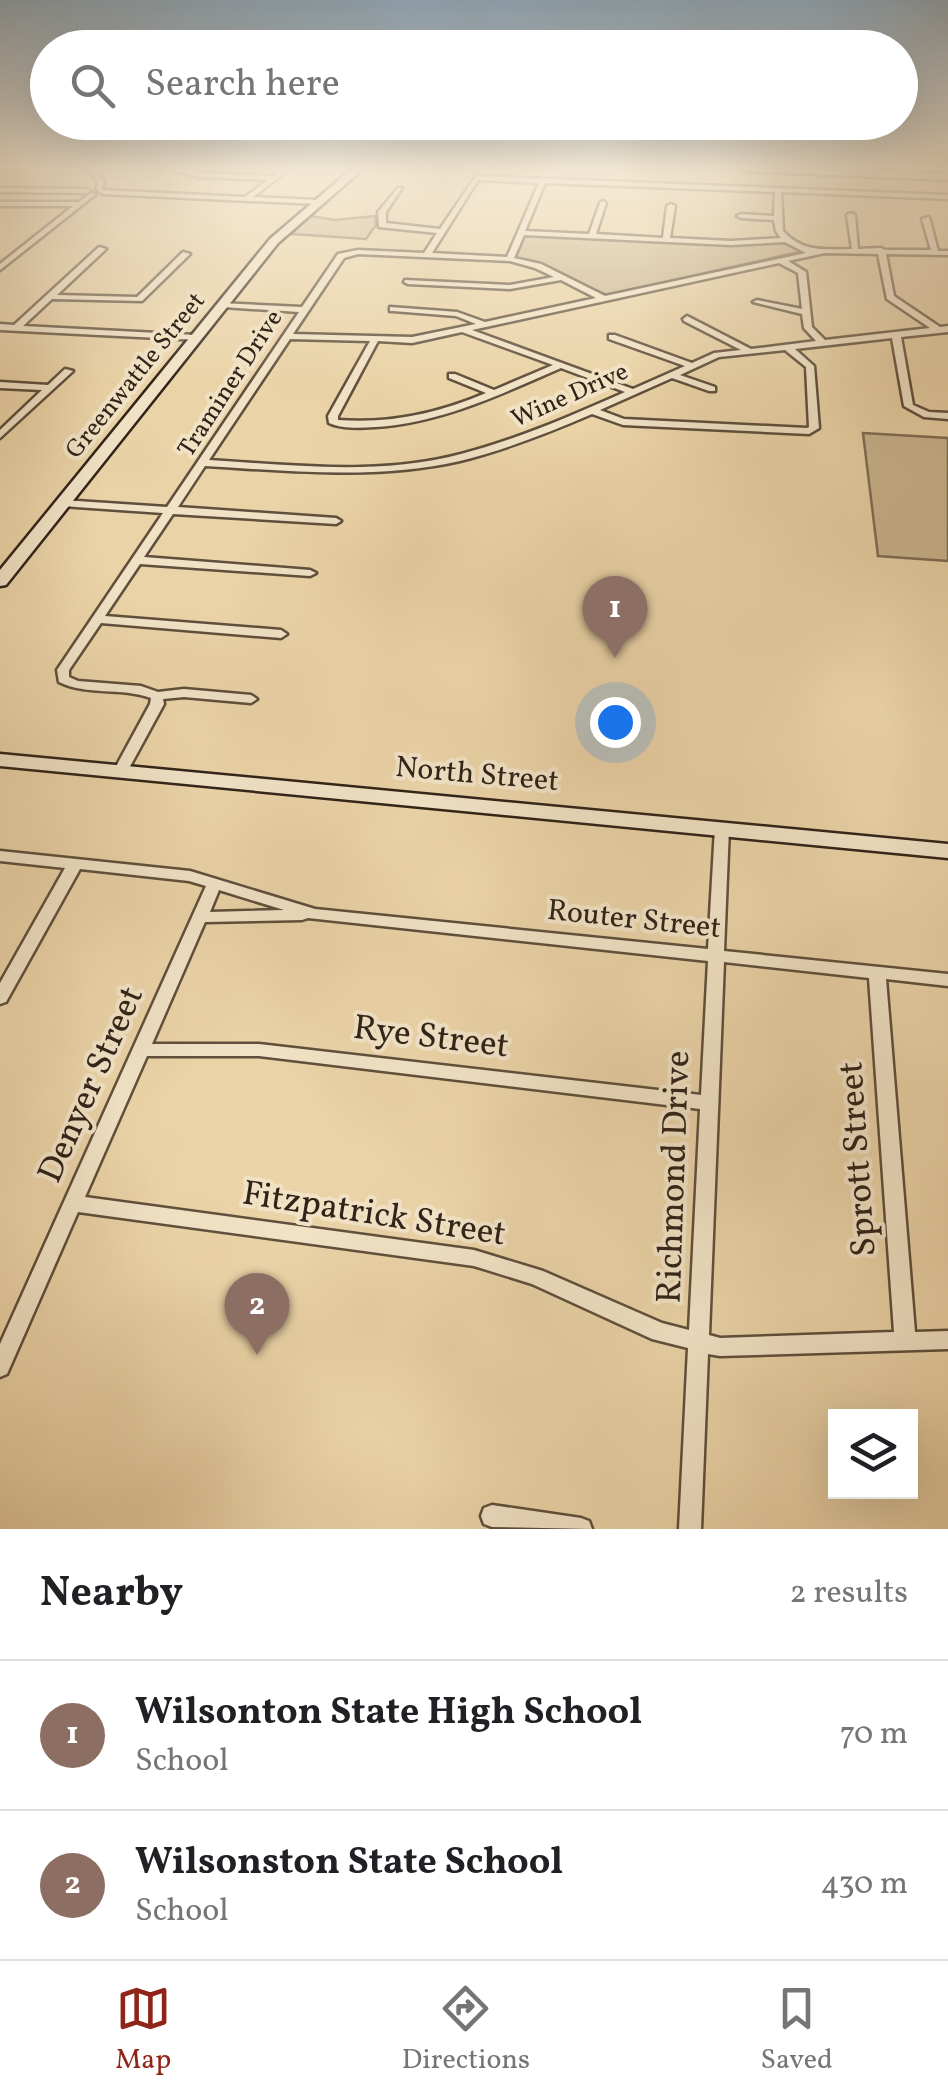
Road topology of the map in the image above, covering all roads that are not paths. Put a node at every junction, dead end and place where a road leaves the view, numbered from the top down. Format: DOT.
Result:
graph roads {
  1 [pos="33,239"];
  2 [pos="276,239"];
  3 [pos="437,239"];
  4 [pos="518,239"];
  5 [pos="654,239"];
  6 [pos="854,239"];
  7 [pos="932,239"];
  8 [pos="666,240"];
  9 [pos="783,240"];
  10 [pos="855,248"];
  11 [pos="102,249"];
  12 [pos="881,250"];
  13 [pos="935,252"];
  14 [pos="814,253"];
  15 [pos="948,253"];
  16 [pos="186,254"];
  17 [pos="426,256"];
  18 [pos="510,260"];
  19 [pos="780,261"];
  20 [pos="1,264"];
  21 [pos="560,278"];
  22 [pos="408,282"];
  23 [pos="50,298"];
  24 [pos="603,298"];
  25 [pos="756,302"];
  26 [pos="223,305"];
  27 [pos="304,310"];
  28 [pos="392,310"];
  29 [pos="806,313"];
  30 [pos="687,319"];
  31 [pos="484,324"];
  32 [pos="0,327"];
  33 [pos="16,328"];
  34 [pos="463,329"];
  35 [pos="943,330"];
  36 [pos="896,334"];
  37 [pos="288,336"];
  38 [pos="612,336"];
  39 [pos="196,338"];
  40 [pos="374,341"];
  41 [pos="822,342"];
  42 [pos="786,346"];
  43 [pos="748,350"];
  44 [pos="691,365"];
  45 [pos="558,366"];
  46 [pos="68,372"];
  47 [pos="670,374"];
  48 [pos="452,376"];
  49 [pos="0,386"];
  50 [pos="50,388"];
  51 [pos="712,389"];
  52 [pos="631,392"];
  53 [pos="494,393"];
  54 [pos="592,410"];
  55 [pos="948,416"];
  56 [pos="0,435"];
  57 [pos="204,462"];
  58 [pos="62,503"];
  59 [pos="171,510"];
  60 [pos="336,521"];
  61 [pos="138,560"];
  62 [pos="310,573"];
  63 [pos="0,580"];
  64 [pos="99,619"];
  65 [pos="281,634"];
  66 [pos="158,696"];
  67 [pos="251,699"];
  68 [pos="0,760"];
  69 [pos="120,772"];
  70 [pos="722,828"];
  71 [pos="948,851"];
  72 [pos="0,856"];
  73 [pos="75,864"];
  74 [pos="215,883"];
  75 [pos="314,914"];
  76 [pos="203,917"];
  77 [pos="718,956"];
  78 [pos="877,972"];
  79 [pos="948,980"];
  80 [pos="0,998"];
  81 [pos="142,1050"];
  82 [pos="711,1103"];
  83 [pos="76,1204"];
  84 [pos="905,1340"];
  85 [pos="948,1340"];
  86 [pos="701,1343"];
  87 [pos="0,1367"];
  88 [pos="492,1516"];
  89 [pos="581,1529"];
  90 [pos="690,1529"];
  1 -- 20 [label="street"];
  2 -- 26 [label="main road, Greenwattle Street"];
  3 -- 17 [label="street"];
  4 -- 18 [label="street"];
  5 -- 8 [label="street"];
  6 -- 10 [label="street"];
  7 -- 13 [label="street"];
  8 -- 9 [label="street"];
  9 -- 14 [label="street"];
  10 -- 12 [label="street"];
  10 -- 14 [label="street"];
  11 -- 23 [label="street"];
  12 -- 13 [label="street"];
  12 -- 35 [label="street"];
  13 -- 15 [label="street"];
  14 -- 19 [label="street"];
  16 -- 23 [label="street"];
  17 -- 18 [label="street, Traminer Drive"];
  17 -- 27 [label="street, Traminer Drive"];
  18 -- 21 [label="street, Traminer Drive"];
  19 -- 24 [label="street"];
  19 -- 29 [label="street"];
  21 -- 22 [label="street"];
  21 -- 24 [label="street, Traminer Drive"];
  23 -- 33 [label="street"];
  24 -- 31 [label="street"];
  25 -- 29 [label="street"];
  26 -- 27 [label="street"];
  26 -- 39 [label="main road, Greenwattle Street"];
  27 -- 37 [label="street, Traminer Drive"];
  28 -- 31 [label="street"];
  29 -- 41 [label="street"];
  30 -- 43 [label="street"];
  31 -- 34 [label="street"];
  32 -- 33 [label="street"];
  33 -- 39 [label="street"];
  34 -- 40 [label="street"];
  34 -- 45 [label="street"];
  35 -- 36 [label="street, Wine Drive"];
  36 -- 41 [label="street, Wine Drive"];
  36 -- 55 [label="street"];
  37 -- 40 [label="street"];
  37 -- 57 [label="street, Traminer Drive"];
  38 -- 44 [label="street"];
  39 -- 58 [label="main road, Greenwattle Street"];
  40 -- 53 [label="street"];
  41 -- 42 [label="street, Wine Drive"];
  42 -- 43 [label="street, Wine Drive"];
  42 -- 54 [label="street"];
  43 -- 44 [label="street, Wine Drive"];
  44 -- 47 [label="street, Wine Drive"];
  45 -- 52 [label="street"];
  45 -- 53 [label="street"];
  46 -- 50 [label="street"];
  47 -- 51 [label="street"];
  47 -- 52 [label="street, Wine Drive"];
  48 -- 53 [label="street"];
  49 -- 50 [label="street"];
  50 -- 56 [label="street"];
  52 -- 54 [label="street, Wine Drive"];
  54 -- 57 [label="street, Wine Drive"];
  57 -- 59 [label="street, Traminer Drive"];
  58 -- 59 [label="street"];
  58 -- 63 [label="main road, Greenwattle Street"];
  59 -- 60 [label="street"];
  59 -- 61 [label="street, Traminer Drive"];
  61 -- 62 [label="street"];
  61 -- 64 [label="street, Traminer Drive"];
  64 -- 65 [label="street"];
  64 -- 66 [label="street, Traminer Drive"];
  66 -- 67 [label="street"];
  66 -- 69 [label="street"];
  68 -- 69 [label="main road, North Street"];
  69 -- 70 [label="main road, North Street"];
  70 -- 71 [label="main road, North Street"];
  70 -- 77 [label="street, Richmond Drive"];
  72 -- 73 [label="street, Router Street"];
  73 -- 74 [label="street, Router Street"];
  73 -- 80 [label="street"];
  74 -- 75 [label="street, Router Street"];
  74 -- 76 [label="street, Denyer Street"];
  75 -- 76 [label="street, Router Street"];
  75 -- 77 [label="street, Router Street"];
  76 -- 81 [label="street, Denyer Street"];
  77 -- 78 [label="street, Router Street"];
  77 -- 82 [label="street, Richmond Drive"];
  78 -- 79 [label="street, Router Street"];
  78 -- 84 [label="street, Sprott Street"];
  81 -- 82 [label="street, Rye Street"];
  81 -- 83 [label="street, Denyer Street"];
  82 -- 86 [label="street, Richmond Drive"];
  83 -- 86 [label="street, Fitzpatrick Street"];
  83 -- 87 [label="street, Denyer Street"];
  84 -- 85 [label="street, Fitzpatrick Street"];
  84 -- 86 [label="street, Fitzpatrick Street"];
  86 -- 90 [label="street, Richmond Drive"];
  88 -- 89 [label="street"];
}
